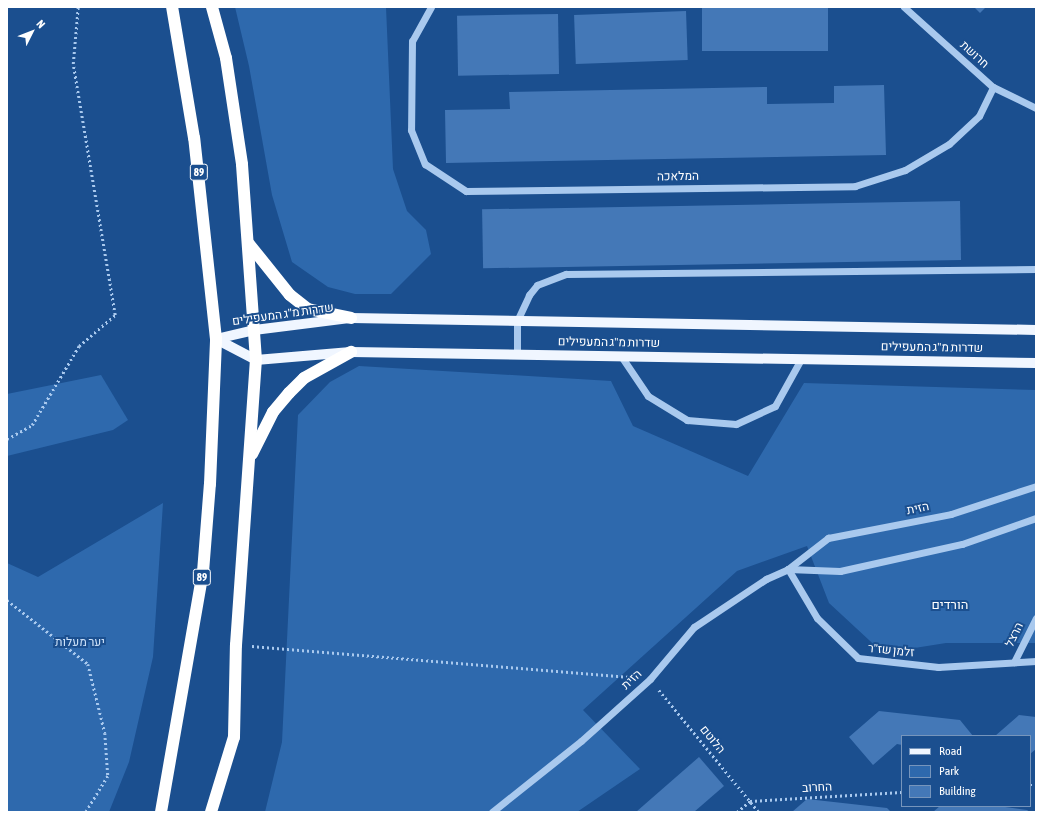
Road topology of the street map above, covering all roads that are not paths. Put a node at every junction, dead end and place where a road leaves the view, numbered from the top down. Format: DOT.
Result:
graph roads {
  1 [pos="172,7"];
  2 [pos="212,7"];
  3 [pos="431,7"];
  4 [pos="904,7"];
  5 [pos="993,87"];
  6 [pos="1036,108"];
  7 [pos="249,244"];
  8 [pos="1036,270"];
  9 [pos="351,318"];
  10 [pos="517,321"];
  11 [pos="254,330"];
  12 [pos="1036,330"];
  13 [pos="216,339"];
  14 [pos="351,352"];
  15 [pos="517,354"];
  16 [pos="622,356"];
  17 [pos="801,359"];
  18 [pos="256,360"];
  19 [pos="1036,364"];
  20 [pos="249,460"];
  21 [pos="1036,486"];
  22 [pos="1036,518"];
  23 [pos="788,569"];
  24 [pos="1036,618"];
  25 [pos="1036,661"];
  26 [pos="1014,662"];
  27 [pos="161,812"];
  28 [pos="212,812"];
  29 [pos="492,812"];
  1 -- 13 [label="highway, 89"];
  2 -- 7 [label="highway"];
  3 -- 5 [label="street, המלאכה"];
  4 -- 5 [label="street, חרושת"];
  5 -- 6 [label="street, חרושת"];
  7 -- 9 [label="highway"];
  7 -- 11 [label="highway"];
  8 -- 10 [label="street"];
  9 -- 10 [label="main road, שדרות מ\"ג המעפילים"];
  9 -- 11 [label="main road, שדרות מ\"ג המעפילים"];
  10 -- 12 [label="main road, שדרות מ\"ג המעפילים"];
  10 -- 15 [label="street"];
  11 -- 13 [label="main road, שדרות מ\"ג המעפילים"];
  11 -- 18 [label="highway"];
  13 -- 18 [label="main road, שדרות מ\"ג המעפילים"];
  13 -- 27 [label="highway, 89"];
  14 -- 15 [label="main road, שדרות מ\"ג המעפילים"];
  14 -- 18 [label="main road, שדרות מ\"ג המעפילים"];
  14 -- 20 [label="highway"];
  15 -- 16 [label="main road, שדרות מ\"ג המעפילים"];
  16 -- 17 [label="main road, שדרות מ\"ג המעפילים"];
  16 -- 17 [label="street"];
  17 -- 19 [label="main road, שדרות מ\"ג המעפילים"];
  18 -- 20 [label="highway"];
  20 -- 28 [label="highway"];
  21 -- 23 [label="street, הזית"];
  22 -- 23 [label="street, הזית"];
  23 -- 26 [label="street, זלמן שז\"ר"];
  23 -- 29 [label="street, הזית"];
  24 -- 26 [label="street, הרצל"];
  25 -- 26 [label="street, זלמן שז\"ר"];
}
